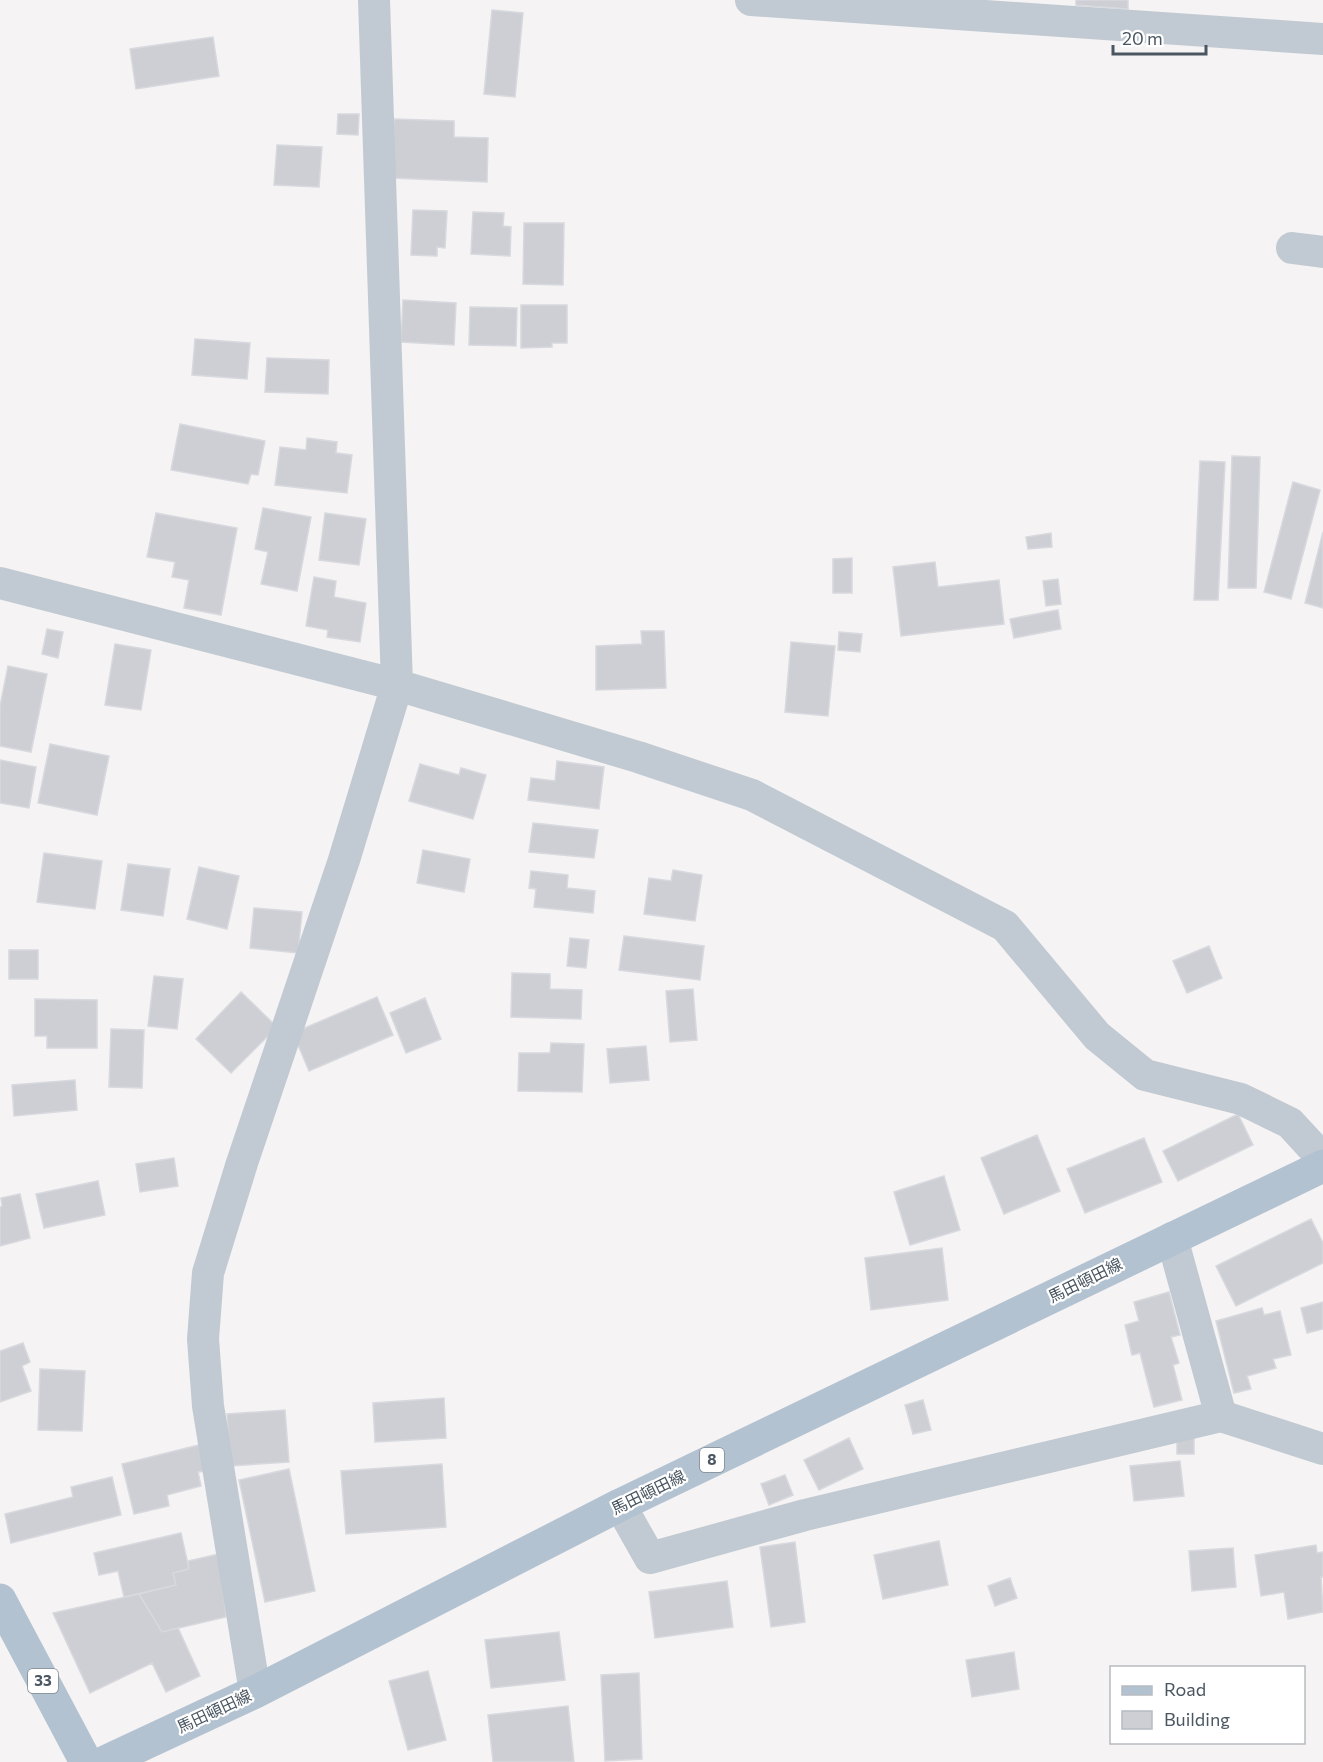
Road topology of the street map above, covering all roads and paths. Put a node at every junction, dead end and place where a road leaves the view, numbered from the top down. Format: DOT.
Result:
graph roads {
  1 [pos="374,0"];
  2 [pos="751,0"];
  3 [pos="1147,14"];
  4 [pos="1323,39"];
  5 [pos="1292,248"];
  6 [pos="1323,252"];
  7 [pos="0,583"];
  8 [pos="397,685"];
  9 [pos="1323,1159"];
  10 [pos="1323,1166"];
  11 [pos="1172,1238"];
  12 [pos="1221,1416"];
  13 [pos="1323,1449"];
  14 [pos="620,1505"];
  15 [pos="0,1600"];
  16 [pos="255,1692"];
  17 [pos="86,1762"];
  18 [pos="105,1762"];
  1 -- 8 [label="street"];
  2 -- 3 [label="street"];
  3 -- 4 [label="street"];
  5 -- 6 [label="street"];
  7 -- 8 [label="street"];
  8 -- 9 [label="street"];
  8 -- 16 [label="street"];
  10 -- 11 [label="main road, 馬田頓田線 / 8"];
  11 -- 12 [label="street"];
  11 -- 14 [label="main road, 馬田頓田線 / 8"];
  12 -- 13 [label="street"];
  12 -- 14 [label="street"];
  14 -- 16 [label="main road, 馬田頓田線 / 8"];
  15 -- 17 [label="main road, 33"];
  16 -- 18 [label="main road, 馬田頓田線 / 8"];
}
